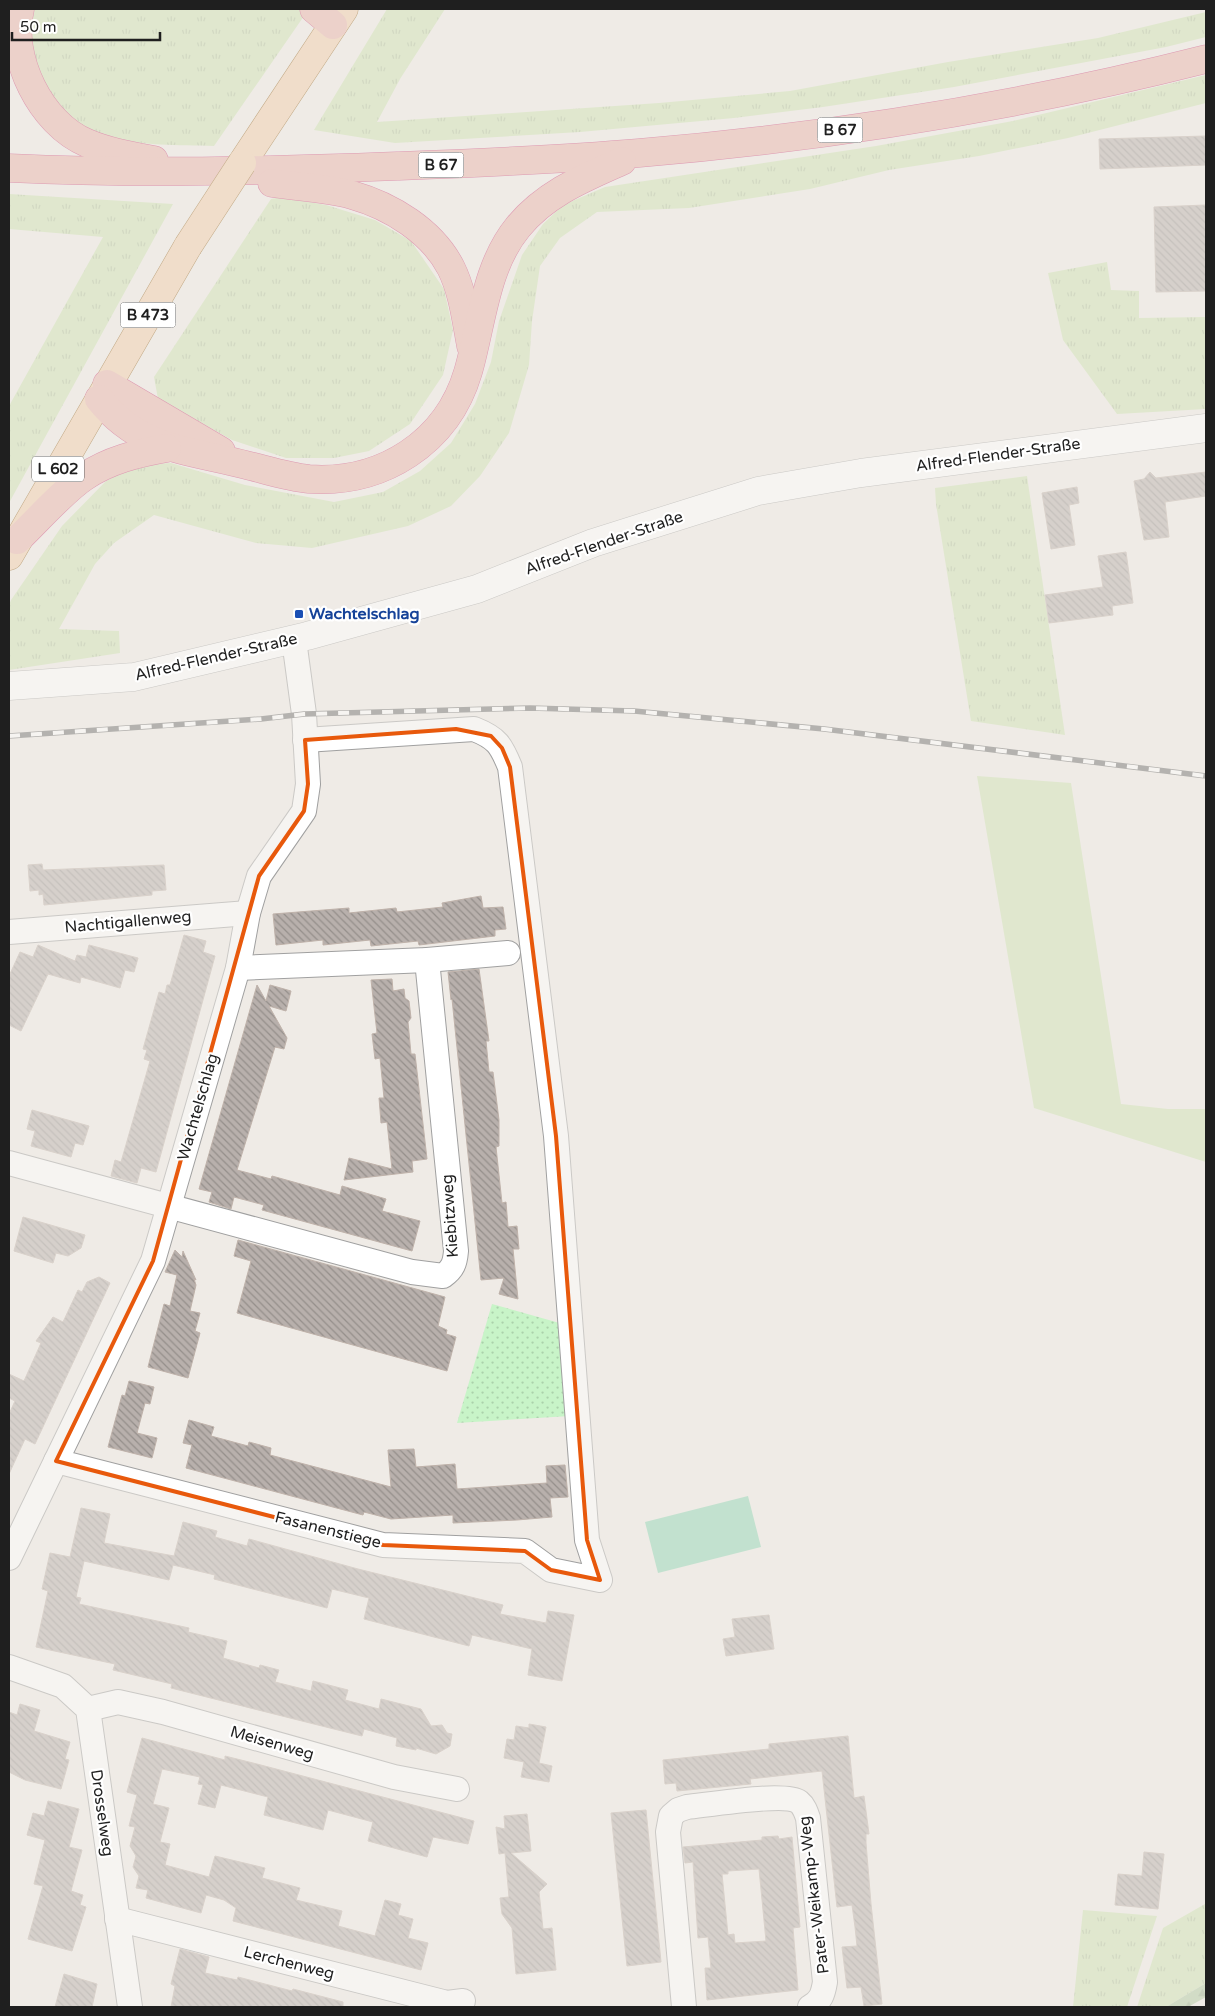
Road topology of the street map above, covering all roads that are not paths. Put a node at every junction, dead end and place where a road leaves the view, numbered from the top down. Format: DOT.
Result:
graph roads {
  1 [pos="20,9"];
  2 [pos="330,14"];
  3 [pos="1206,59"];
  4 [pos="638,154"];
  5 [pos="9,168"];
  6 [pos="220,172"];
  7 [pos="472,350"];
  8 [pos="103,392"];
  9 [pos="1206,428"];
  10 [pos="167,448"];
  11 [pos="246,465"];
  12 [pos="13,548"];
  13 [pos="294,640"];
  14 [pos="9,686"];
  15 [pos="305,740"];
  16 [pos="248,913"];
  17 [pos="9,932"];
  18 [pos="508,953"];
  19 [pos="427,960"];
  20 [pos="238,968"];
  21 [pos="9,1163"];
  22 [pos="170,1206"];
  23 [pos="56,1461"];
  24 [pos="15,1527"];
  25 [pos="9,1558"];
  26 [pos="9,1667"];
  27 [pos="88,1709"];
  28 [pos="457,1789"];
  29 [pos="117,1918"];
  30 [pos="463,2002"];
  31 [pos="130,2007"];
  32 [pos="684,2007"];
  33 [pos="810,2007"];
  1 -- 6 [label="highway"];
  2 -- 8 [label="main road, B 473, bridge"];
  3 -- 4 [label="highway, B 67"];
  4 -- 6 [label="highway, B 67"];
  4 -- 7 [label="highway"];
  5 -- 6 [label="highway, B 67"];
  6 -- 7 [label="highway"];
  7 -- 11 [label="highway"];
  8 -- 10 [label="highway"];
  8 -- 11 [label="highway"];
  8 -- 12 [label="main road, L 602"];
  9 -- 13 [label="street, Alfred-Flender-Straße"];
  10 -- 11 [label="highway"];
  10 -- 12 [label="highway"];
  13 -- 14 [label="street, Alfred-Flender-Straße"];
  13 -- 15 [label="street, Wachtelschlag"];
  15 -- 16 [label="street, Wachtelschlag"];
  15 -- 23 [label="street, Fasanenstiege"];
  16 -- 17 [label="street, Nachtigallenweg"];
  16 -- 20 [label="street, Wachtelschlag"];
  18 -- 19 [label="street"];
  19 -- 20 [label="street"];
  19 -- 22 [label="street, Kiebitzweg"];
  20 -- 22 [label="street, Wachtelschlag"];
  21 -- 22 [label="street"];
  22 -- 23 [label="street, Wachtelschlag"];
  23 -- 24 [label="street, Wachtelschlag"];
  24 -- 25 [label="street, Wachtelschlag"];
  26 -- 27 [label="street"];
  27 -- 28 [label="street, Meisenweg"];
  27 -- 29 [label="street, Drosselweg"];
  29 -- 30 [label="street, Lerchenweg"];
  29 -- 31 [label="street, Drosselweg"];
  32 -- 33 [label="street, Pater-Weikamp-Weg"];
}
